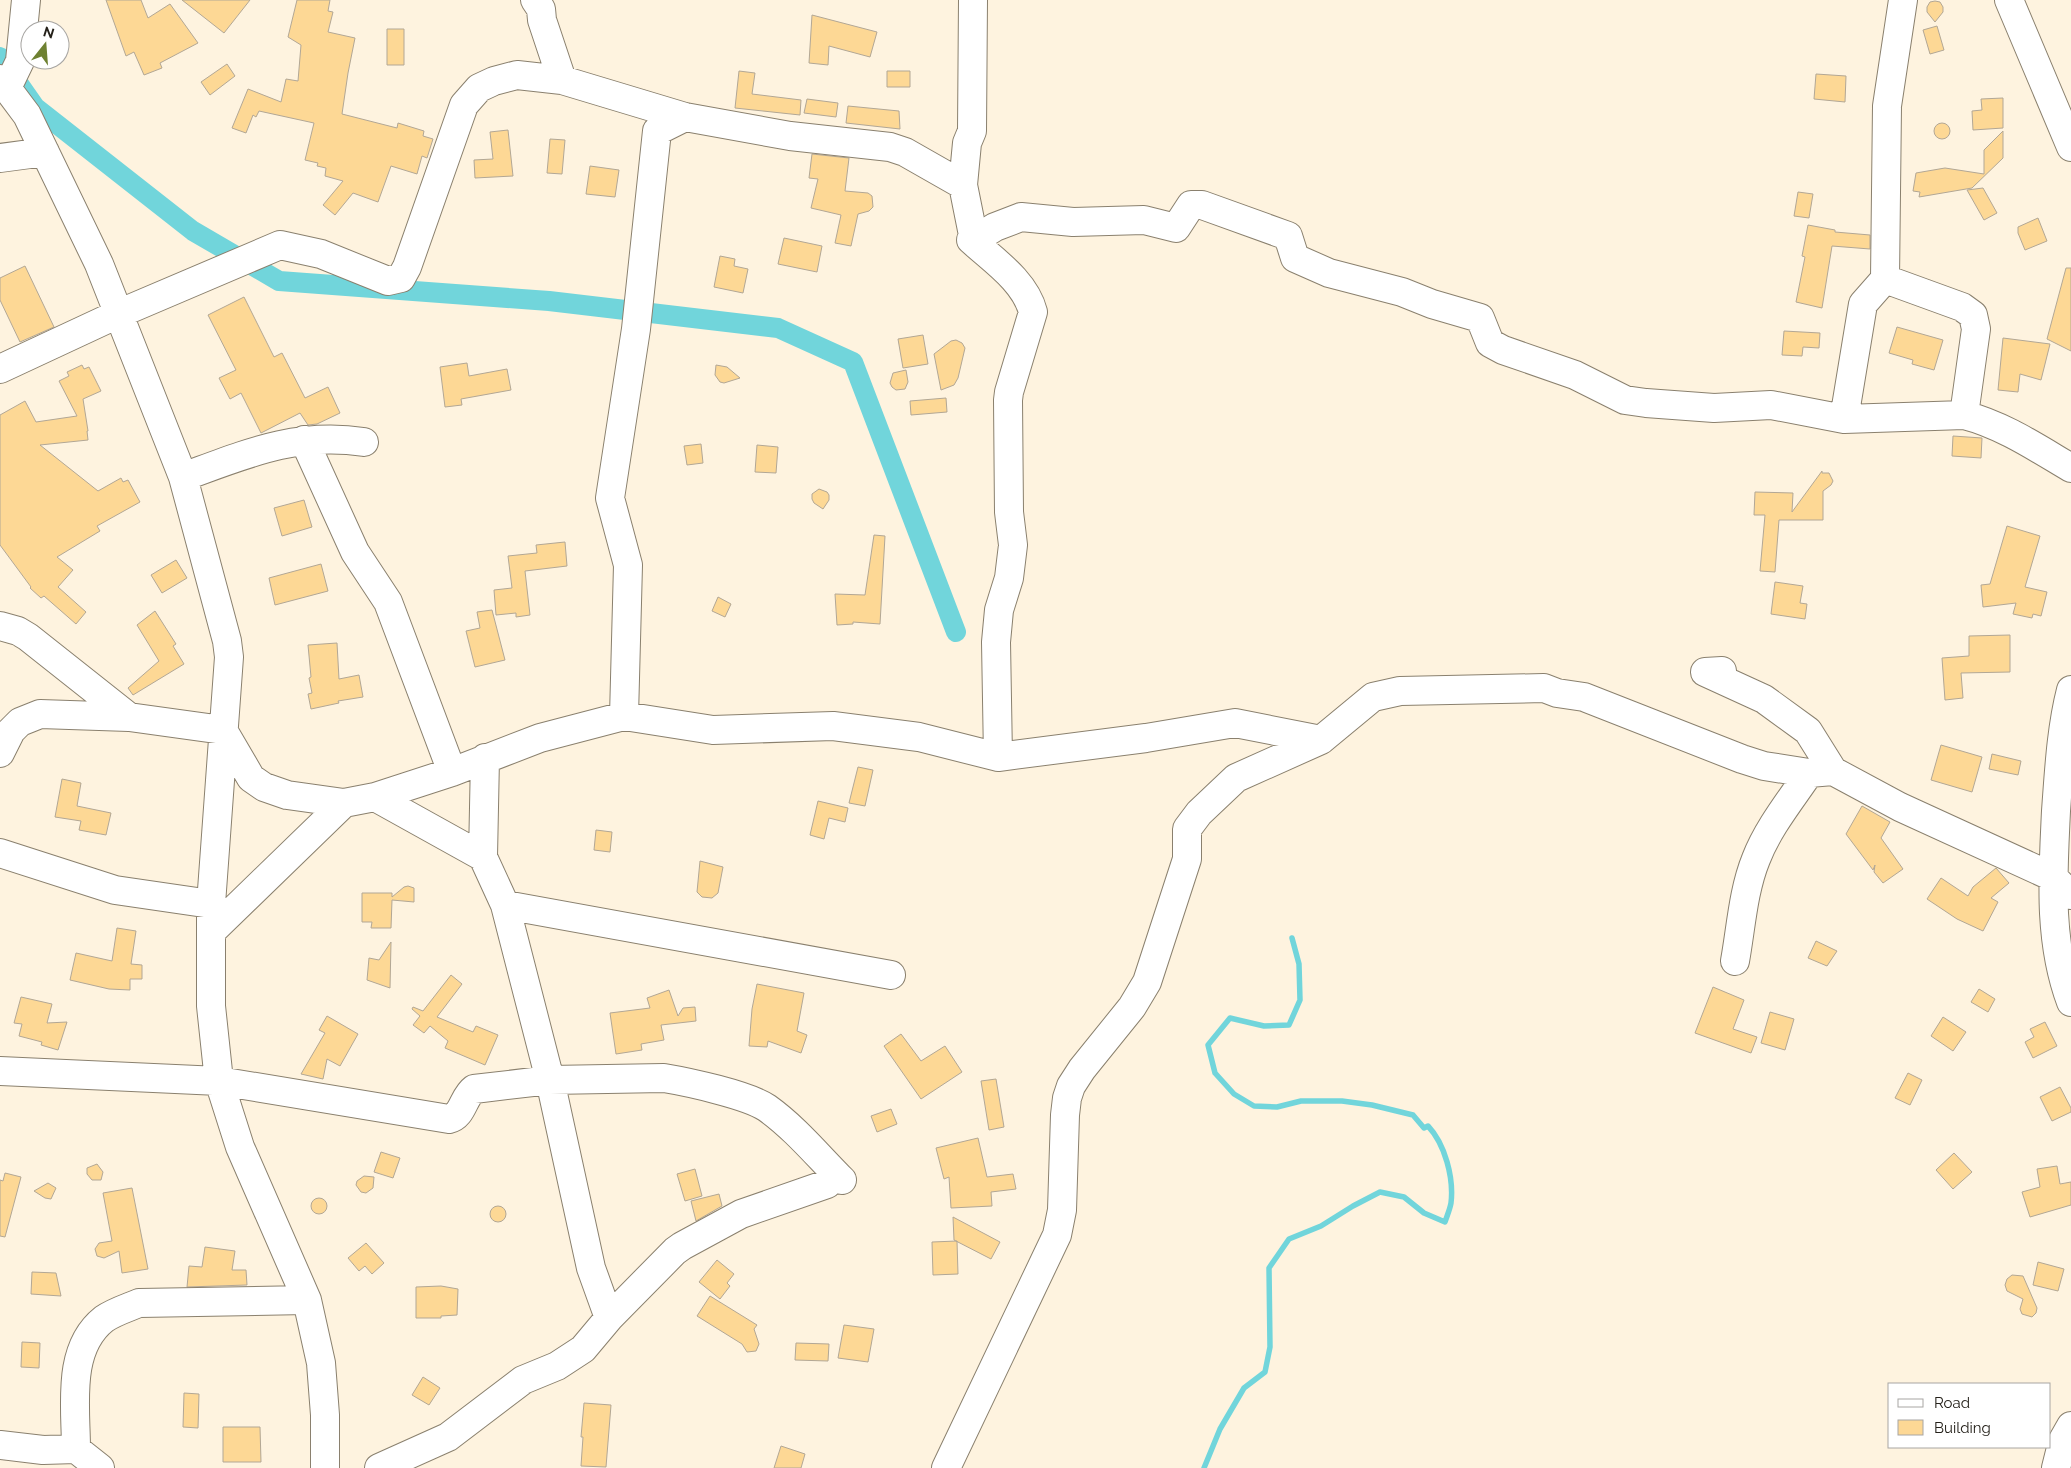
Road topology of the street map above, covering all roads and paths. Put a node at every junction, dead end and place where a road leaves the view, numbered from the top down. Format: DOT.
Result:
graph roads {
  1 [pos="26,0"];
  2 [pos="535,0"];
  3 [pos="973,0"];
  4 [pos="1903,0"];
  5 [pos="2009,0"];
  6 [pos="562,80"];
  7 [pos="4,83"];
  8 [pos="685,117"];
  9 [pos="2071,148"];
  10 [pos="45,152"];
  11 [pos="0,158"];
  12 [pos="963,185"];
  13 [pos="974,240"];
  14 [pos="1885,279"];
  15 [pos="118,314"];
  16 [pos="0,369"];
  17 [pos="1964,415"];
  18 [pos="1844,419"];
  19 [pos="304,440"];
  20 [pos="364,442"];
  21 [pos="2071,468"];
  22 [pos="183,477"];
  23 [pos="0,626"];
  24 [pos="1722,671"];
  25 [pos="2070,697"];
  26 [pos="624,716"];
  27 [pos="129,717"];
  28 [pos="223,730"];
  29 [pos="1321,740"];
  30 [pos="0,753"];
  31 [pos="998,757"];
  32 [pos="486,758"];
  33 [pos="452,772"];
  34 [pos="1821,772"];
  35 [pos="375,797"];
  36 [pos="344,803"];
  37 [pos="0,853"];
  38 [pos="483,857"];
  39 [pos="2062,886"];
  40 [pos="211,904"];
  41 [pos="505,905"];
  42 [pos="211,932"];
  43 [pos="1735,962"];
  44 [pos="891,975"];
  45 [pos="2071,1002"];
  46 [pos="0,1071"];
  47 [pos="550,1080"];
  48 [pos="219,1081"];
  49 [pos="307,1300"];
  50 [pos="609,1318"];
  51 [pos="2071,1426"];
  52 [pos="0,1445"];
  53 [pos="76,1449"];
  54 [pos="100,1468"];
  55 [pos="325,1468"];
  56 [pos="379,1468"];
  57 [pos="946,1468"];
  58 [pos="2056,1468"];
  1 -- 7 [label="street"];
  2 -- 6 [label="street"];
  3 -- 12 [label="street"];
  4 -- 14 [label="street"];
  5 -- 9 [label="street"];
  6 -- 8 [label="street"];
  6 -- 15 [label="street"];
  7 -- 10 [label="street"];
  8 -- 12 [label="street"];
  8 -- 26 [label="street"];
  10 -- 11 [label="street"];
  10 -- 15 [label="street"];
  12 -- 13 [label="street"];
  13 -- 18 [label="street"];
  13 -- 31 [label="street"];
  14 -- 17 [label="street"];
  14 -- 18 [label="street"];
  15 -- 16 [label="street"];
  15 -- 22 [label="street"];
  17 -- 18 [label="street"];
  17 -- 21 [label="street"];
  19 -- 20 [label="street"];
  19 -- 22 [label="street"];
  19 -- 33 [label="street"];
  22 -- 28 [label="street"];
  23 -- 27 [label="street"];
  24 -- 34 [label="street"];
  25 -- 39 [label="street"];
  26 -- 31 [label="street"];
  26 -- 32 [label="street"];
  27 -- 28 [label="street"];
  27 -- 30 [label="street"];
  28 -- 36 [label="street"];
  28 -- 40 [label="street"];
  29 -- 31 [label="street"];
  29 -- 34 [label="street"];
  29 -- 57 [label="street"];
  32 -- 33 [label="street"];
  32 -- 38 [label="street"];
  33 -- 35 [label="street"];
  34 -- 39 [label="street"];
  34 -- 43 [label="street"];
  35 -- 36 [label="street"];
  35 -- 38 [label="street"];
  36 -- 42 [label="street"];
  37 -- 40 [label="street"];
  38 -- 41 [label="street"];
  39 -- 45 [label="street"];
  40 -- 42 [label="street"];
  41 -- 44 [label="street"];
  41 -- 47 [label="street"];
  42 -- 48 [label="street"];
  46 -- 48 [label="street"];
  47 -- 48 [label="street"];
  47 -- 50 [label="street"];
  47 -- 50 [label="street"];
  48 -- 49 [label="street"];
  49 -- 53 [label="street"];
  49 -- 55 [label="street"];
  50 -- 56 [label="street"];
  51 -- 58 [label="street"];
  52 -- 53 [label="street"];
  53 -- 54 [label="street"];
}
